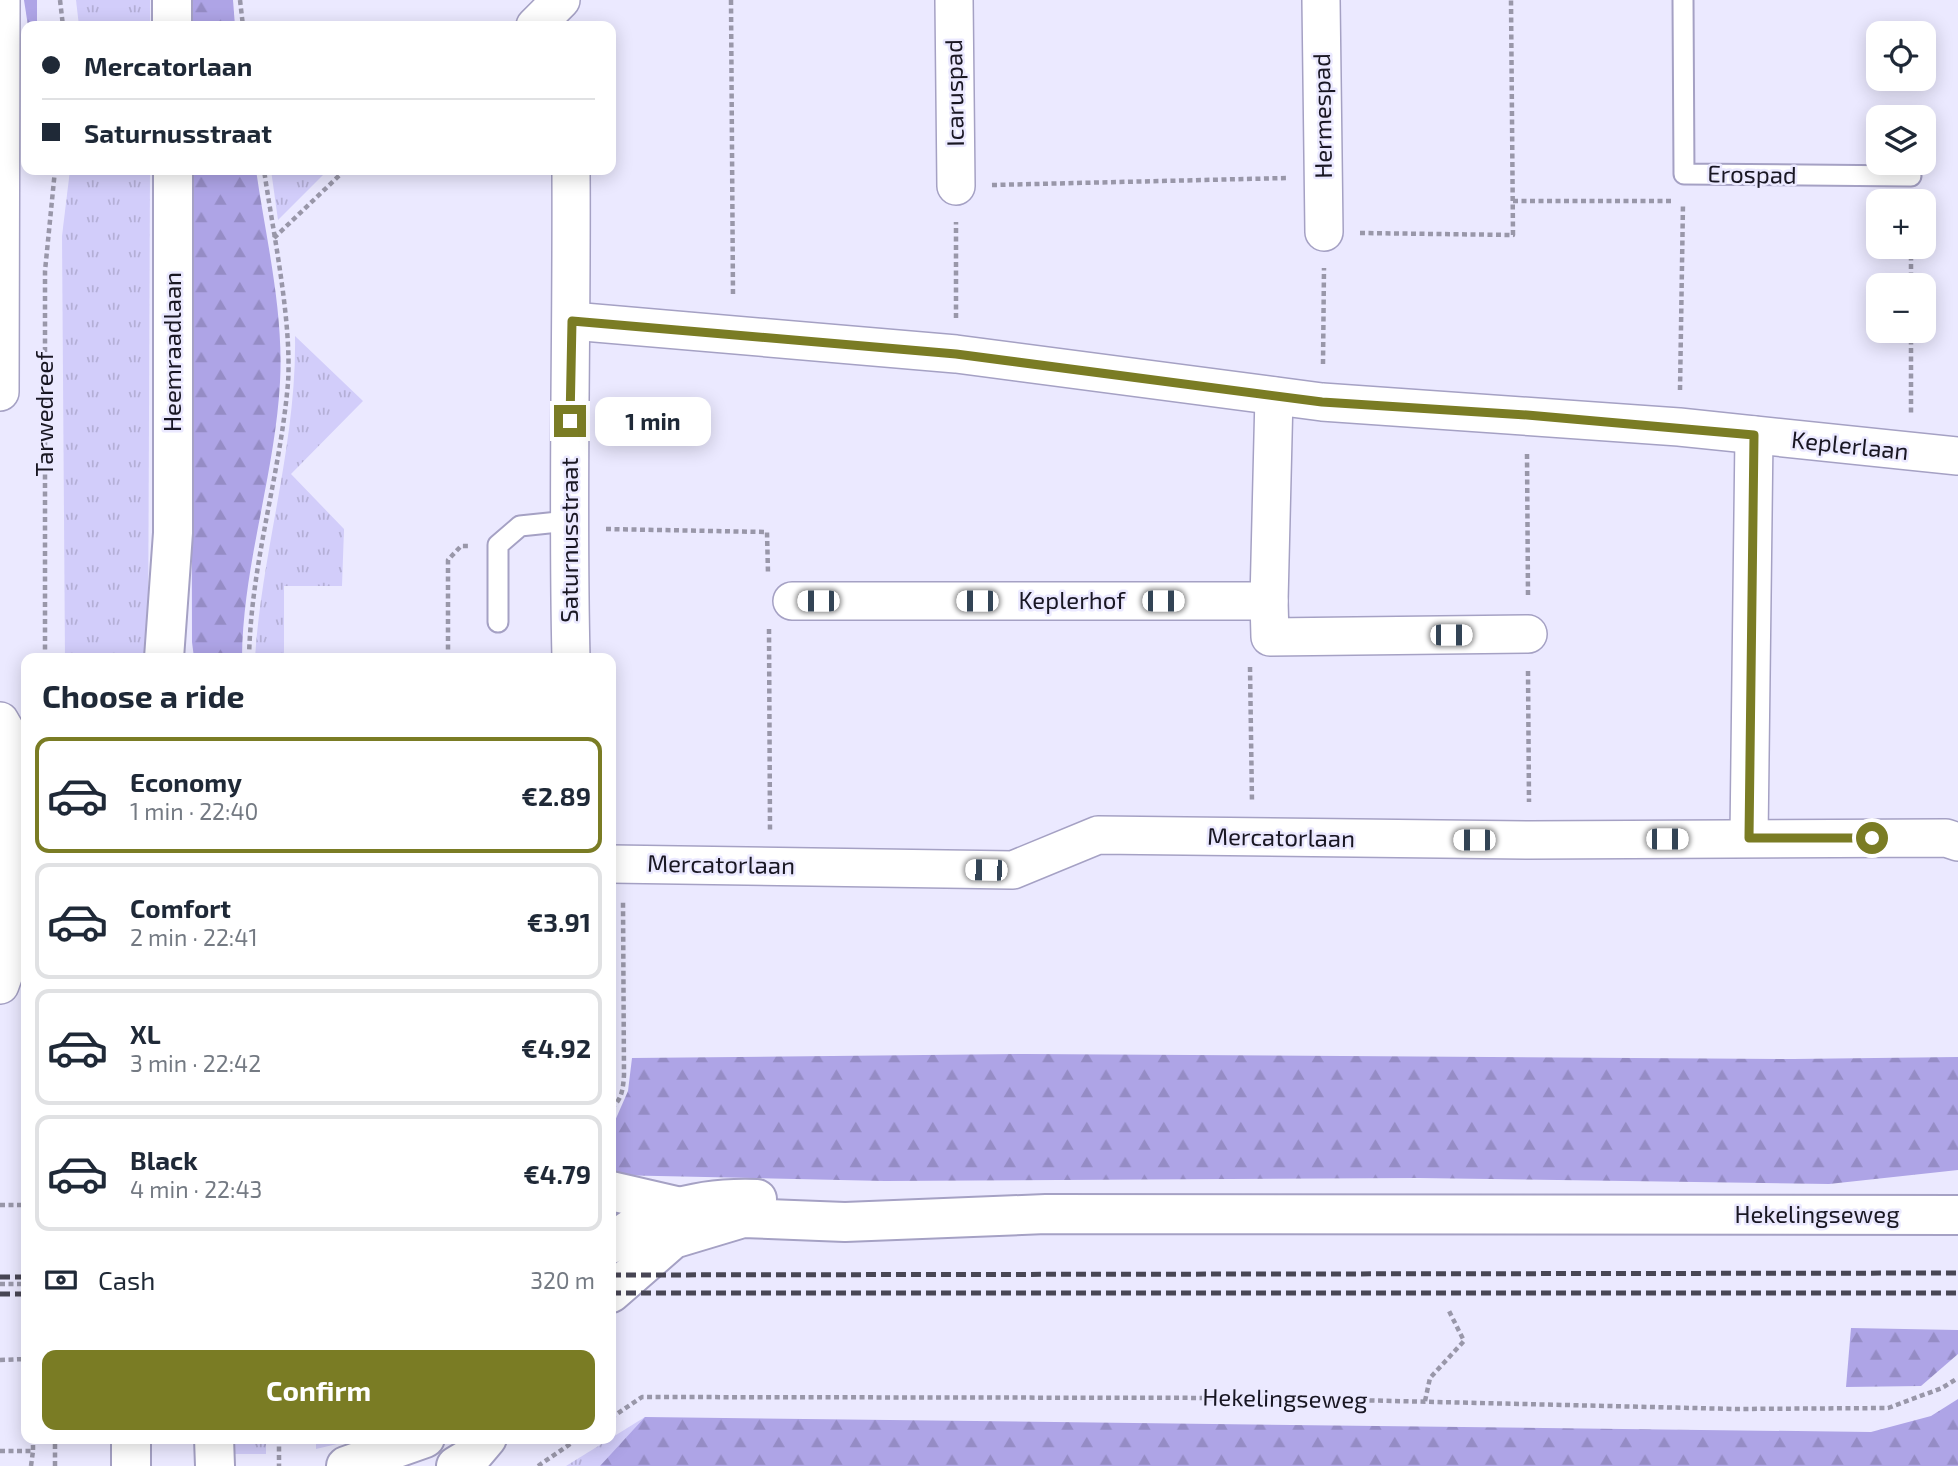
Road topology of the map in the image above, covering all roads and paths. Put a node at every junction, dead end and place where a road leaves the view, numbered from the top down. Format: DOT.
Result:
graph roads {
  1 [pos="1,0"];
  2 [pos="60,0"];
  3 [pos="172,0"];
  4 [pos="240,0"];
  5 [pos="561,0"];
  6 [pos="569,0"];
  7 [pos="731,0"];
  8 [pos="954,0"];
  9 [pos="1321,0"];
  10 [pos="1511,0"];
  11 [pos="1683,0"];
  12 [pos="62,21"];
  13 [pos="172,21"];
  14 [pos="242,21"];
  15 [pos="540,21"];
  16 [pos="570,21"];
  17 [pos="1,157"];
  18 [pos="55,175"];
  19 [pos="173,175"];
  20 [pos="265,175"];
  21 [pos="340,175"];
  22 [pos="571,175"];
  23 [pos="1911,176"];
  24 [pos="1324,177"];
  25 [pos="956,186"];
  26 [pos="1513,201"];
  27 [pos="1324,232"];
  28 [pos="274,239"];
  29 [pos="572,321"];
  30 [pos="733,335"];
  31 [pos="1911,343"];
  32 [pos="956,354"];
  33 [pos="0,392"];
  34 [pos="1274,396"];
  35 [pos="1322,402"];
  36 [pos="1679,427"];
  37 [pos="1754,435"];
  38 [pos="1912,453"];
  39 [pos="1958,456"];
  40 [pos="568,521"];
  41 [pos="173,533"];
  42 [pos="498,545"];
  43 [pos="780,600"];
  44 [pos="1269,601"];
  45 [pos="498,622"];
  46 [pos="1528,634"];
  47 [pos="1270,637"];
  48 [pos="45,653"];
  49 [pos="164,653"];
  50 [pos="190,653"];
  51 [pos="249,653"];
  52 [pos="447,653"];
  53 [pos="571,653"];
  54 [pos="0,721"];
  55 [pos="1252,838"];
  56 [pos="1749,838"];
  57 [pos="1958,842"];
  58 [pos="6,855"];
  59 [pos="617,864"];
  60 [pos="770,865"];
  61 [pos="0,985"];
  62 [pos="616,1104"];
  63 [pos="616,1192"];
  64 [pos="0,1205"];
  65 [pos="21,1205"];
  66 [pos="676,1206"];
  67 [pos="1046,1214"];
  68 [pos="1958,1215"];
  69 [pos="616,1241"];
  70 [pos="0,1284"];
  71 [pos="21,1284"];
  72 [pos="616,1289"];
  73 [pos="1448,1309"];
  74 [pos="21,1359"];
  75 [pos="0,1360"];
  76 [pos="1958,1378"];
  77 [pos="1425,1401"];
  78 [pos="616,1414"];
  79 [pos="33,1444"];
  80 [pos="55,1444"];
  81 [pos="131,1444"];
  82 [pos="214,1444"];
  83 [pos="279,1444"];
  84 [pos="408,1444"];
  85 [pos="482,1444"];
  86 [pos="570,1444"];
  87 [pos="0,1451"];
  88 [pos="33,1451"];
  89 [pos="32,1466"];
  90 [pos="55,1466"];
  91 [pos="124,1466"];
  92 [pos="133,1466"];
  93 [pos="215,1466"];
  94 [pos="279,1466"];
  95 [pos="346,1466"];
  96 [pos="456,1466"];
  97 [pos="538,1466"];
  1 -- 17 [label="street, Tarwedreef"];
  2 -- 12 [label="path"];
  3 -- 13 [label="street"];
  4 -- 14 [label="path"];
  5 -- 15 [label="street"];
  6 -- 16 [label="street"];
  7 -- 30 [label="path"];
  8 -- 25 [label="street, Icaruspad"];
  9 -- 24 [label="street, Hermespad"];
  10 -- 26 [label="path"];
  11 -- 23 [label="lane, Erospad"];
  17 -- 33 [label="street, Tarwedreef"];
  18 -- 48 [label="path, Tarwedreef"];
  19 -- 41 [label="street, Heemraadlaan"];
  20 -- 28 [label="path"];
  21 -- 28 [label="path"];
  22 -- 29 [label="street, Saturnusstraat"];
  24 -- 25 [label="path"];
  24 -- 27 [label="street, Hermespad"];
  25 -- 32 [label="path"];
  26 -- 27 [label="path"];
  26 -- 36 [label="path"];
  27 -- 35 [label="path"];
  28 -- 51 [label="path"];
  29 -- 30 [label="street, Keplerlaan"];
  29 -- 40 [label="street, Saturnusstraat"];
  30 -- 32 [label="street, Keplerlaan"];
  31 -- 38 [label="path"];
  32 -- 34 [label="street, Keplerlaan"];
  34 -- 35 [label="street, Keplerlaan"];
  34 -- 44 [label="street"];
  35 -- 36 [label="street, Keplerlaan"];
  36 -- 37 [label="street, Keplerlaan"];
  37 -- 38 [label="street, Keplerlaan"];
  37 -- 56 [label="street"];
  38 -- 39 [label="street, Keplerlaan"];
  40 -- 42 [label="lane"];
  40 -- 43 [label="path"];
  40 -- 53 [label="street, Saturnusstraat"];
  41 -- 49 [label="street, Heemraadlaan"];
  41 -- 50 [label="street, Heemraadlaan"];
  42 -- 45 [label="lane"];
  42 -- 52 [label="path"];
  43 -- 44 [label="street, Keplerhof"];
  43 -- 60 [label="path"];
  44 -- 47 [label="street"];
  46 -- 47 [label="street"];
  47 -- 55 [label="path"];
  54 -- 58 [label="street"];
  55 -- 56 [label="street, Mercatorlaan"];
  55 -- 60 [label="street, Mercatorlaan"];
  56 -- 57 [label="street, Mercatorlaan"];
  58 -- 61 [label="street"];
  59 -- 60 [label="street, Mercatorlaan"];
  59 -- 62 [label="path"];
  63 -- 66 [label="street"];
  64 -- 65 [label="path"];
  66 -- 67 [label="street, Hekelingseweg"];
  66 -- 69 [label="street, Hekelingseweg"];
  67 -- 68 [label="street, Hekelingseweg"];
  67 -- 72 [label="street, Hekelingseweg"];
  70 -- 71 [label="path"];
  73 -- 77 [label="path"];
  74 -- 75 [label="path"];
  76 -- 77 [label="path, Hekelingseweg"];
  77 -- 78 [label="path, Hekelingseweg"];
  79 -- 88 [label="path"];
  80 -- 90 [label="path"];
  81 -- 92 [label="street"];
  82 -- 93 [label="street"];
  83 -- 94 [label="path"];
  84 -- 95 [label="street"];
  85 -- 96 [label="street"];
  86 -- 97 [label="path"];
  87 -- 88 [label="path"];
  88 -- 89 [label="path"];
  91 -- 92 [label="street"];
}
